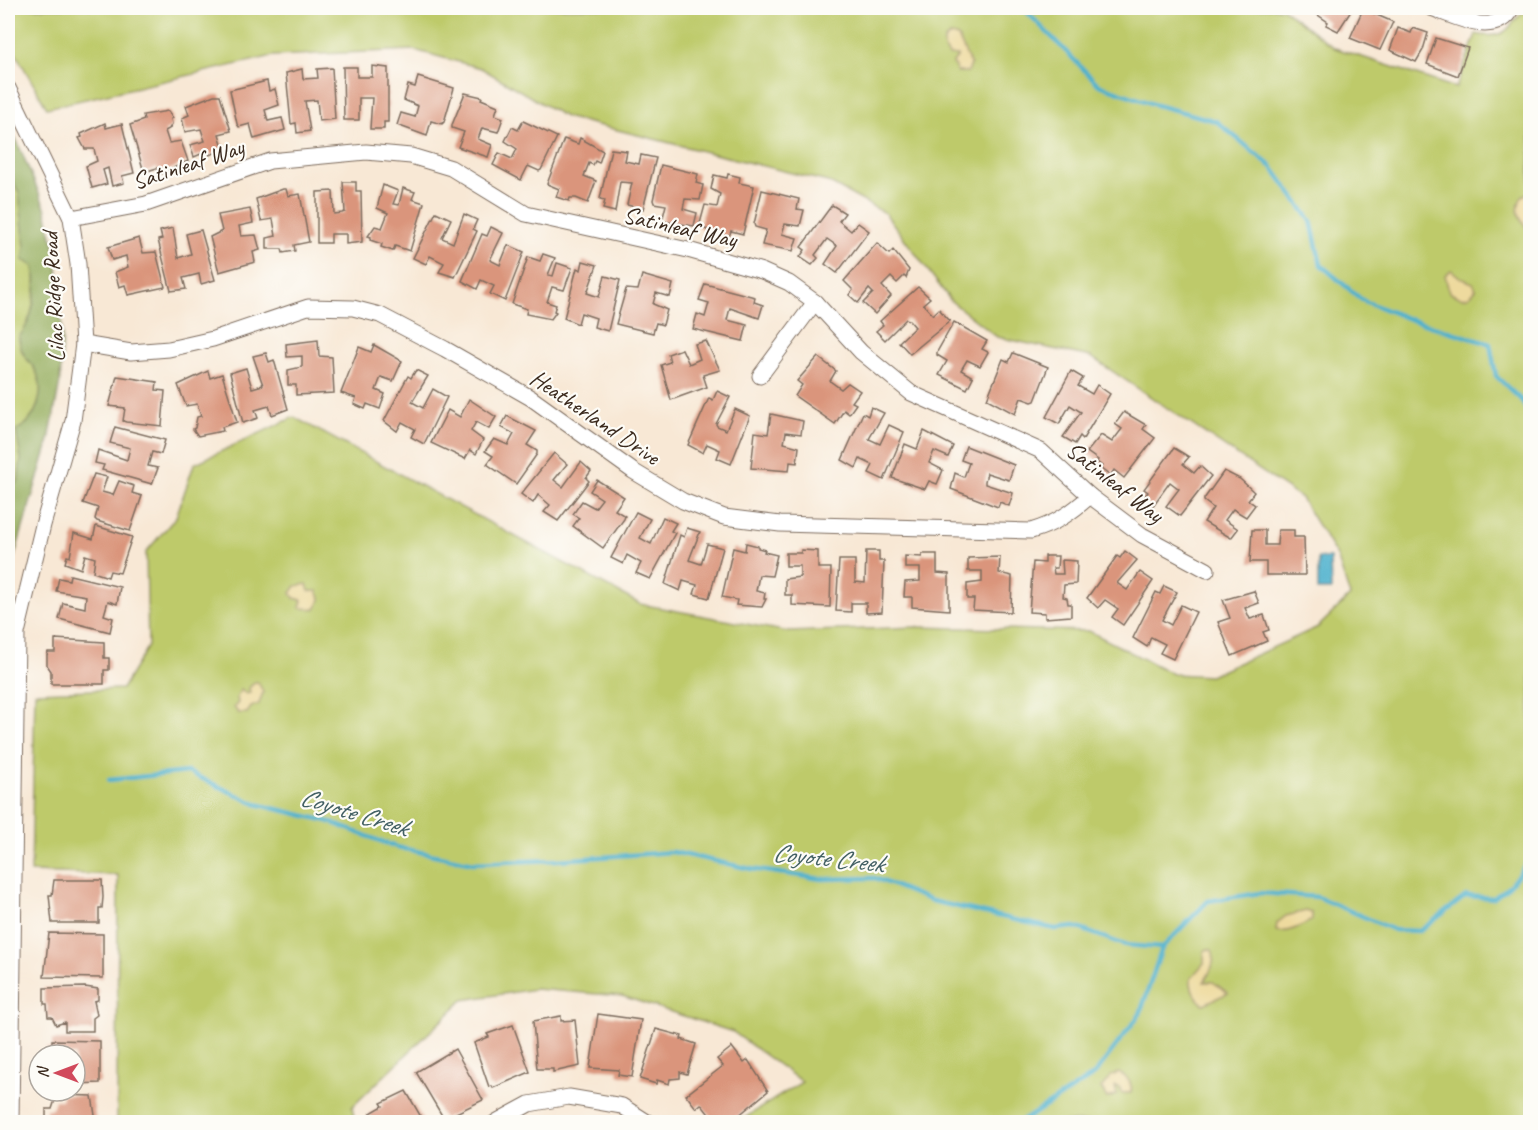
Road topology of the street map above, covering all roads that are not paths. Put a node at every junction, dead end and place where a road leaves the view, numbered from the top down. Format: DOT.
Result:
graph roads {
  1 [pos="1431,8"];
  2 [pos="1512,8"];
  3 [pos="8,88"];
  4 [pos="71,218"];
  5 [pos="815,302"];
  6 [pos="83,344"];
  7 [pos="760,376"];
  8 [pos="1090,496"];
  9 [pos="1207,570"];
  10 [pos="11,1122"];
  11 [pos="496,1122"];
  12 [pos="647,1122"];
  1 -- 2 [label="street"];
  3 -- 4 [label="street, Lilac Ridge Road"];
  4 -- 5 [label="street, Satinleaf Way"];
  4 -- 6 [label="street, Lilac Ridge Road"];
  5 -- 7 [label="street"];
  5 -- 8 [label="street, Satinleaf Way"];
  6 -- 8 [label="street, Heatherland Drive"];
  6 -- 10 [label="street, Lilac Ridge Road"];
  8 -- 9 [label="street, Satinleaf Way"];
  11 -- 12 [label="street"];
}
